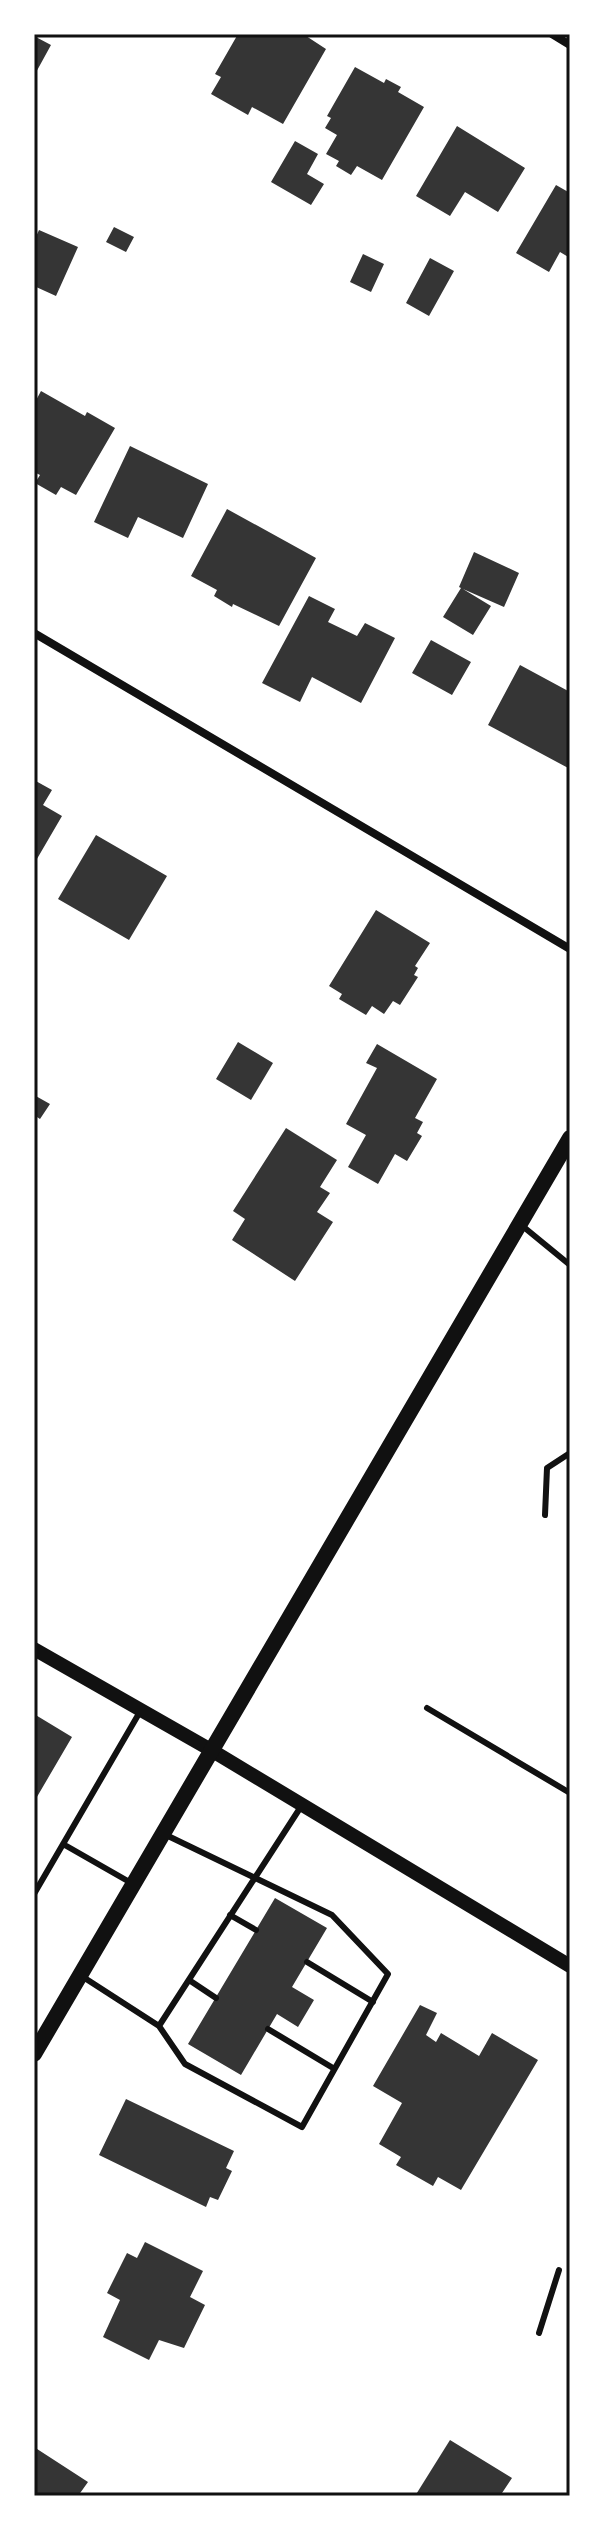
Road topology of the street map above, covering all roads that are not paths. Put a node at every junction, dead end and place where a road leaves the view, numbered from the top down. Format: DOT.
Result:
graph roads {
  1 [pos="552,34"];
  2 [pos="570,45"];
  3 [pos="34,633"];
  4 [pos="570,949"];
  5 [pos="570,1138"];
  6 [pos="520,1224"];
  7 [pos="570,1265"];
  8 [pos="570,1453"];
  9 [pos="545,1515"];
  10 [pos="34,1649"];
  11 [pos="427,1708"];
  12 [pos="141,1710"];
  13 [pos="211,1750"];
  14 [pos="570,1793"];
  15 [pos="302,1805"];
  16 [pos="163,1833"];
  17 [pos="63,1844"];
  18 [pos="255,1877"];
  19 [pos="133,1884"];
  20 [pos="34,1894"];
  21 [pos="230,1915"];
  22 [pos="256,1930"];
  23 [pos="307,1962"];
  24 [pos="570,1966"];
  25 [pos="80,1975"];
  26 [pos="189,1980"];
  27 [pos="216,1998"];
  28 [pos="373,2002"];
  29 [pos="159,2026"];
  30 [pos="268,2029"];
  31 [pos="34,2054"];
  32 [pos="333,2068"];
  33 [pos="559,2270"];
  34 [pos="539,2333"];
  1 -- 2 [label="street"];
  3 -- 4 [label="street"];
  5 -- 6 [label="main road"];
  6 -- 7 [label="lane"];
  6 -- 13 [label="main road"];
  8 -- 9 [label="lane"];
  10 -- 12 [label="street"];
  11 -- 14 [label="lane"];
  12 -- 13 [label="street"];
  12 -- 17 [label="lane"];
  13 -- 15 [label="street"];
  13 -- 16 [label="main road"];
  15 -- 18 [label="lane"];
  15 -- 24 [label="street"];
  16 -- 18 [label="lane"];
  16 -- 19 [label="main road"];
  17 -- 19 [label="lane"];
  17 -- 20 [label="lane"];
  18 -- 21 [label="lane"];
  18 -- 28 [label="lane"];
  19 -- 25 [label="main road"];
  21 -- 22 [label="lane"];
  21 -- 26 [label="lane"];
  23 -- 28 [label="lane"];
  25 -- 29 [label="lane"];
  25 -- 31 [label="main road"];
  26 -- 27 [label="lane"];
  26 -- 29 [label="lane"];
  28 -- 32 [label="lane"];
  29 -- 32 [label="lane"];
  30 -- 32 [label="lane"];
  33 -- 34 [label="lane"];
}
